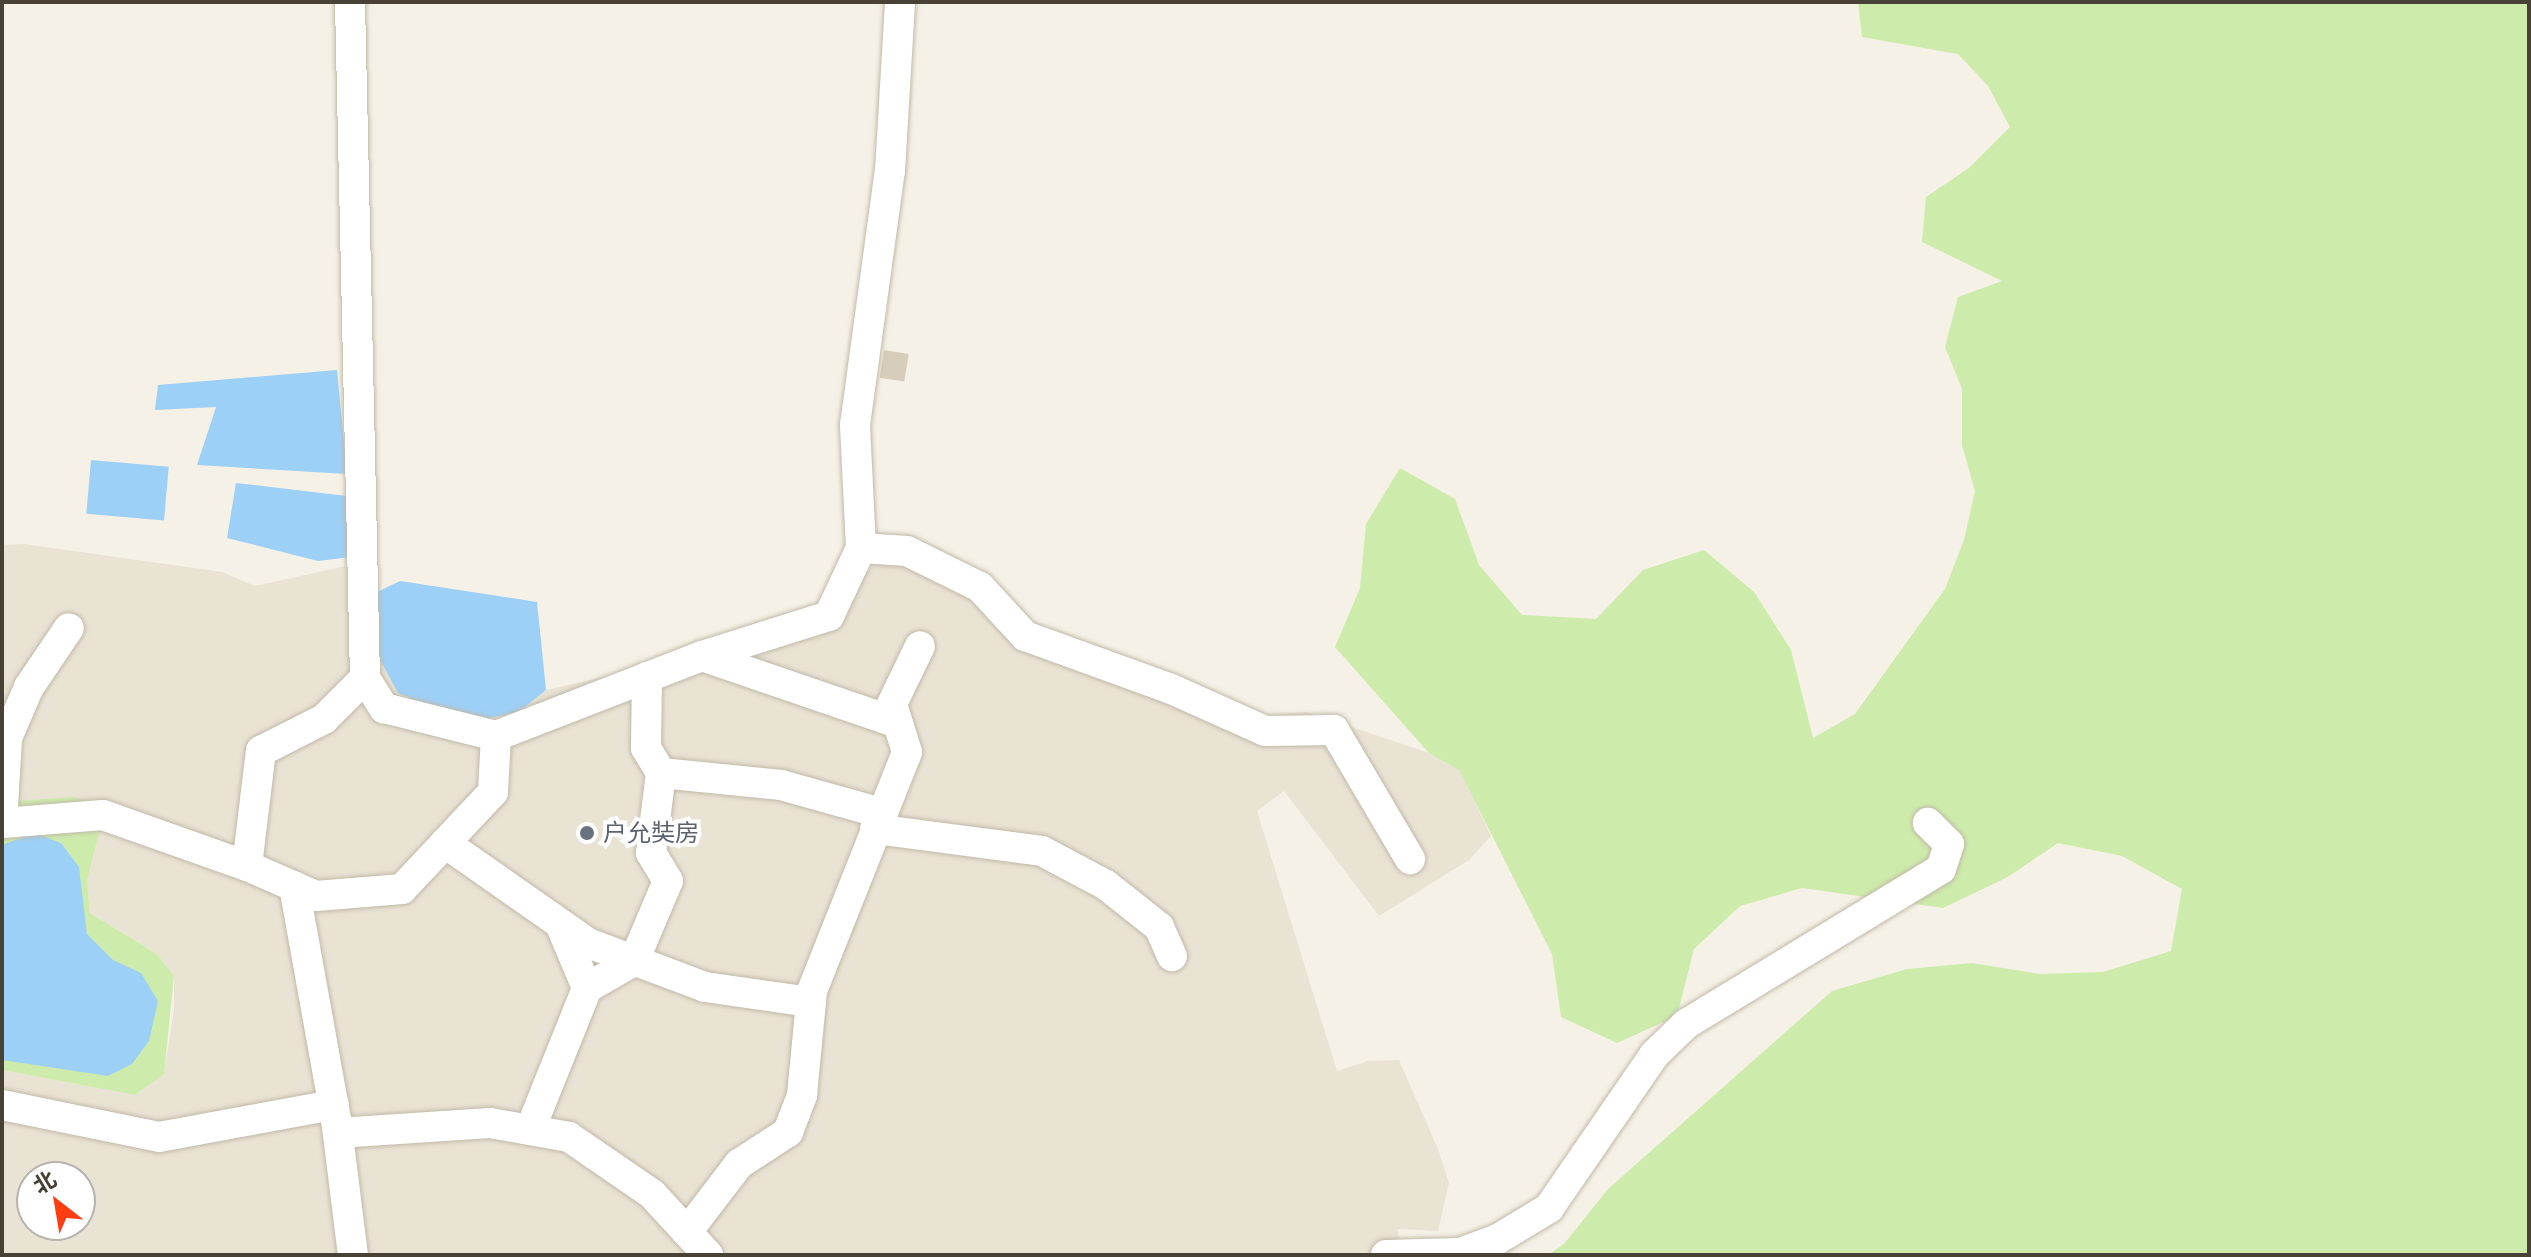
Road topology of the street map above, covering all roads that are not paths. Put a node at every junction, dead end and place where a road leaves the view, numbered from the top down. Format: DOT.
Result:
graph roads {
  1 [pos="350,2"];
  2 [pos="900,2"];
  3 [pos="861,548"];
  4 [pos="69,628"];
  5 [pos="920,646"];
  6 [pos="702,656"];
  7 [pos="647,677"];
  8 [pos="365,678"];
  9 [pos="898,723"];
  10 [pos="496,736"];
  11 [pos="661,773"];
  12 [pos="878,821"];
  13 [pos="2,823"];
  14 [pos="1928,823"];
  15 [pos="445,843"];
  16 [pos="1410,859"];
  17 [pos="247,866"];
  18 [pos="294,886"];
  19 [pos="560,924"];
  20 [pos="1172,956"];
  21 [pos="634,961"];
  22 [pos="587,988"];
  23 [pos="811,1002"];
  24 [pos="2,1105"];
  25 [pos="336,1119"];
  26 [pos="530,1130"];
  27 [pos="687,1232"];
  28 [pos="1460,1254"];
  29 [pos="353,1255"];
  30 [pos="708,1255"];
  31 [pos="1386,1255"];
  1 -- 8 [label="street"];
  2 -- 3 [label="street"];
  3 -- 6 [label="street"];
  3 -- 16 [label="street"];
  4 -- 13 [label="street"];
  5 -- 9 [label="street"];
  6 -- 7 [label="street"];
  6 -- 9 [label="street"];
  7 -- 10 [label="street"];
  7 -- 11 [label="street"];
  8 -- 10 [label="street"];
  8 -- 17 [label="street"];
  9 -- 12 [label="street"];
  10 -- 15 [label="street"];
  11 -- 12 [label="street"];
  11 -- 21 [label="street"];
  12 -- 20 [label="street"];
  12 -- 23 [label="street"];
  13 -- 17 [label="street"];
  14 -- 28 [label="street"];
  15 -- 18 [label="street"];
  15 -- 19 [label="street"];
  17 -- 18 [label="street"];
  18 -- 25 [label="street"];
  19 -- 21 [label="street"];
  19 -- 22 [label="street"];
  21 -- 22 [label="street"];
  21 -- 23 [label="street"];
  22 -- 26 [label="street"];
  23 -- 27 [label="street"];
  24 -- 25 [label="street"];
  25 -- 26 [label="street"];
  25 -- 29 [label="street"];
  26 -- 27 [label="street"];
  27 -- 30 [label="street"];
  28 -- 31 [label="street"];
}
